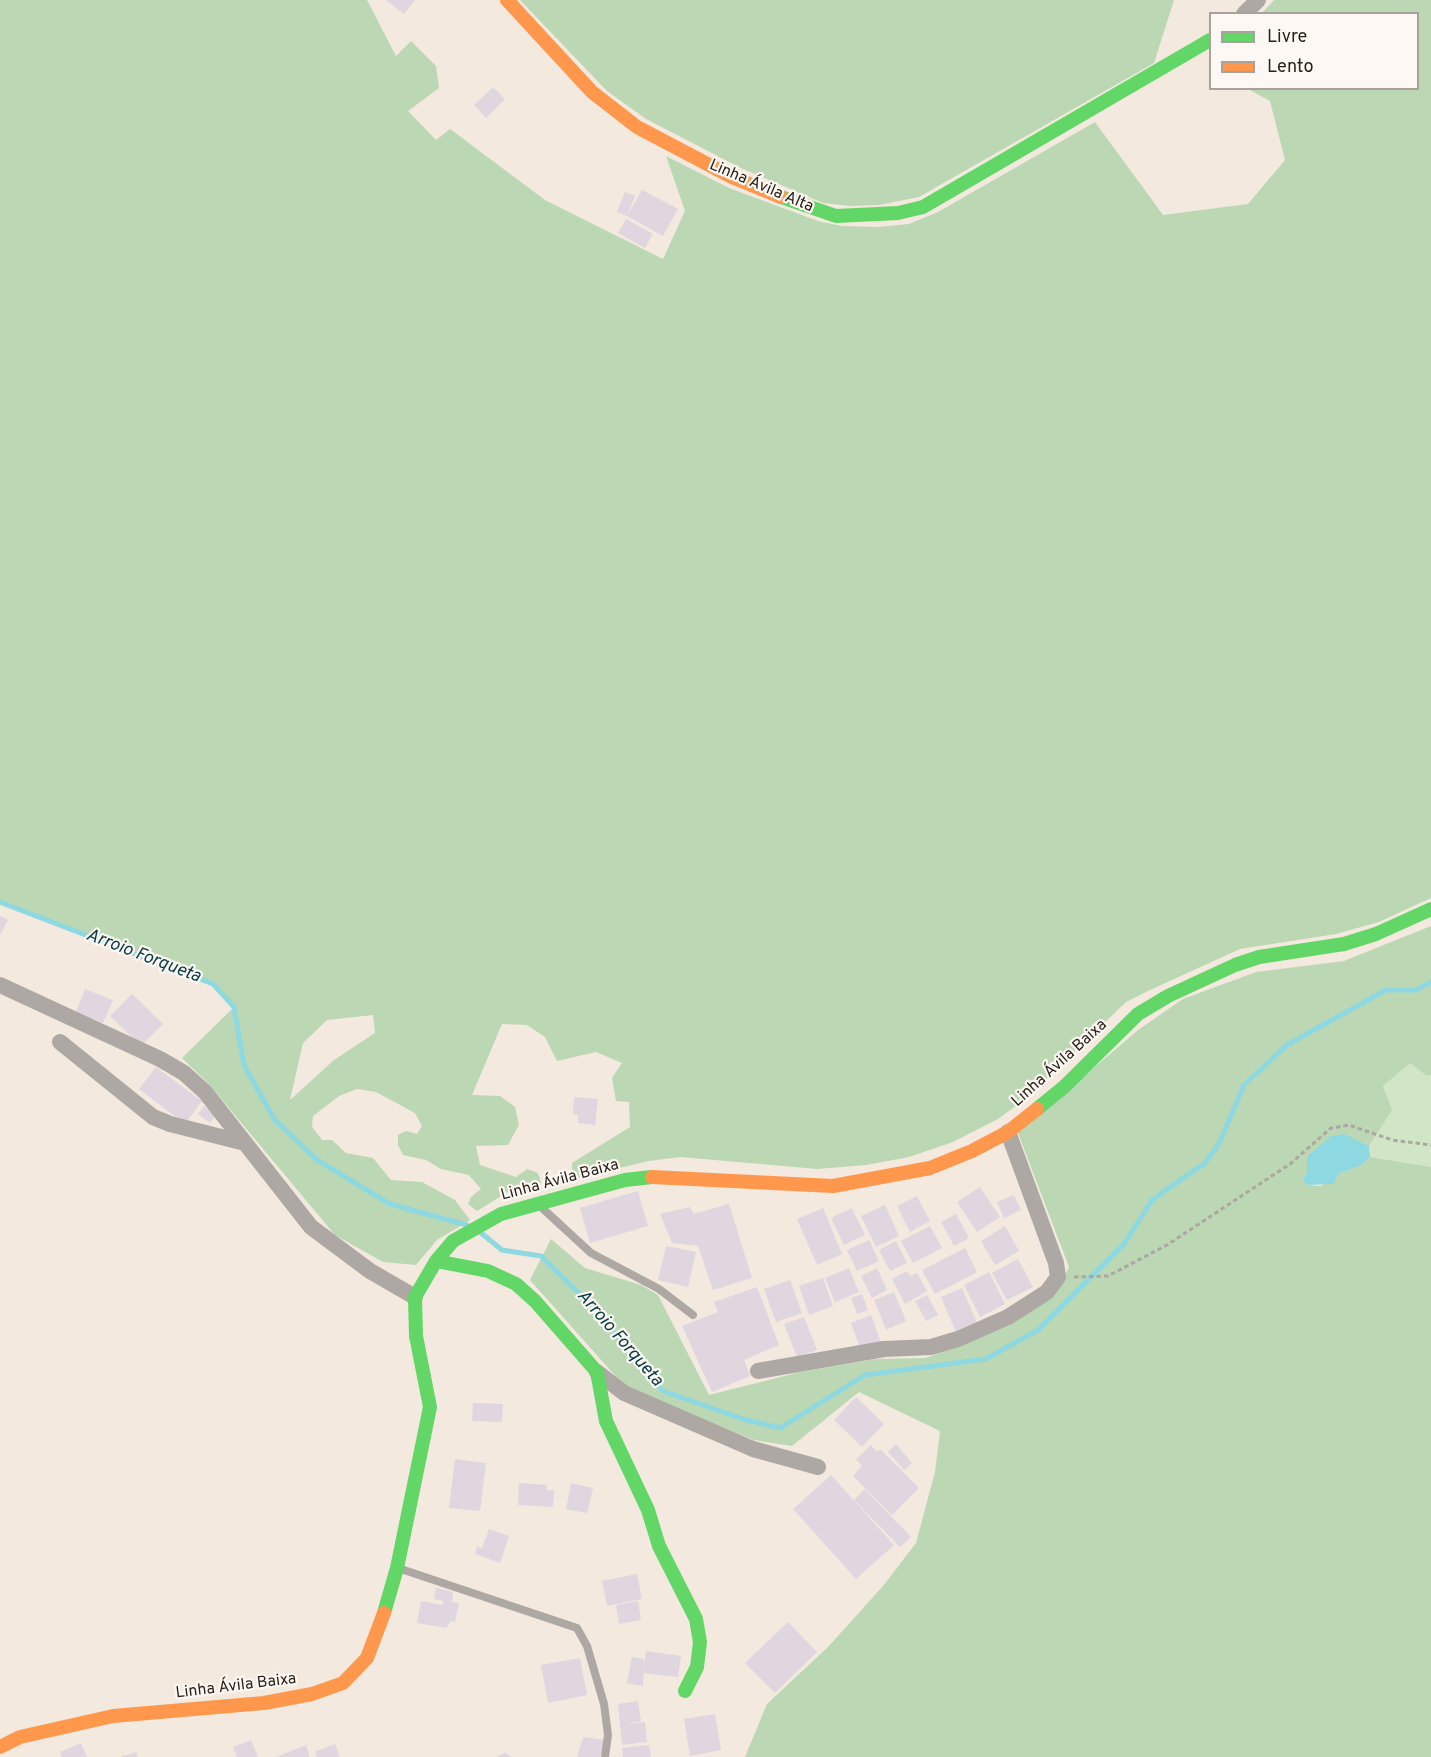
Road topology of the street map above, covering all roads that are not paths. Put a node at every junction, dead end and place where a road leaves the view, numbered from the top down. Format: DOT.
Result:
graph roads {
  1 [pos="507,0"];
  2 [pos="1258,0"];
  3 [pos="1246,12"];
  4 [pos="1209,41"];
  5 [pos="1431,909"];
  6 [pos="0,985"];
  7 [pos="60,1042"];
  8 [pos="1008,1132"];
  9 [pos="245,1143"];
  10 [pos="536,1203"];
  11 [pos="436,1261"];
  12 [pos="415,1297"];
  13 [pos="693,1315"];
  14 [pos="758,1371"];
  15 [pos="597,1372"];
  16 [pos="818,1467"];
  17 [pos="397,1568"];
  18 [pos="685,1691"];
  19 [pos="0,1747"];
  20 [pos="605,1757"];
  1 -- 4 [label="street, Linha Ávila Alta"];
  2 -- 3 [label="street"];
  5 -- 8 [label="street, Linha Ávila Baixa"];
  6 -- 9 [label="street"];
  7 -- 9 [label="street"];
  8 -- 10 [label="street, Linha Ávila Baixa"];
  8 -- 14 [label="street"];
  9 -- 12 [label="street"];
  10 -- 11 [label="street, Linha Ávila Baixa"];
  10 -- 13 [label="lane"];
  11 -- 12 [label="street, Linha Ávila Baixa"];
  11 -- 15 [label="street"];
  12 -- 17 [label="street, Linha Ávila Baixa"];
  15 -- 16 [label="street"];
  15 -- 18 [label="street"];
  17 -- 19 [label="street, Linha Ávila Baixa"];
  17 -- 20 [label="lane"];
}
